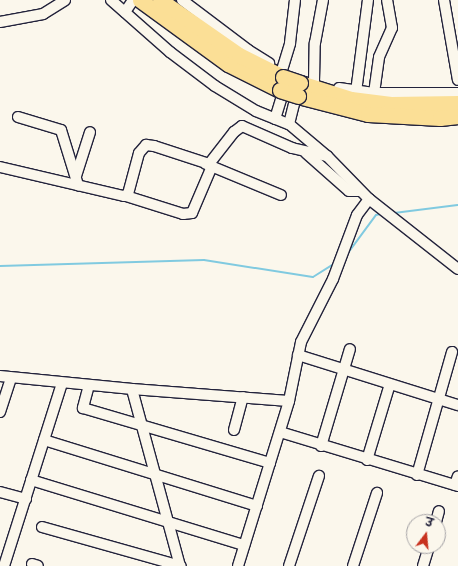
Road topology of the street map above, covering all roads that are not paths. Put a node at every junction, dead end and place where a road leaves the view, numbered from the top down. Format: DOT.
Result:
graph roads {
  1 [pos="65,0"];
  2 [pos="111,0"];
  3 [pos="138,0"];
  4 [pos="160,0"];
  5 [pos="182,0"];
  6 [pos="295,0"];
  7 [pos="323,0"];
  8 [pos="368,0"];
  9 [pos="387,0"];
  10 [pos="444,0"];
  11 [pos="125,12"];
  12 [pos="0,22"];
  13 [pos="284,77"];
  14 [pos="458,80"];
  15 [pos="303,85"];
  16 [pos="356,92"];
  17 [pos="458,93"];
  18 [pos="374,94"];
  19 [pos="458,103"];
  20 [pos="458,116"];
  21 [pos="18,117"];
  22 [pos="275,119"];
  23 [pos="290,124"];
  24 [pos="90,132"];
  25 [pos="305,152"];
  26 [pos="327,156"];
  27 [pos="209,165"];
  28 [pos="0,167"];
  29 [pos="77,180"];
  30 [pos="360,191"];
  31 [pos="281,195"];
  32 [pos="126,196"];
  33 [pos="368,199"];
  34 [pos="458,268"];
  35 [pos="350,349"];
  36 [pos="452,352"];
  37 [pos="298,355"];
  38 [pos="344,370"];
  39 [pos="0,376"];
  40 [pos="11,378"];
  41 [pos="62,383"];
  42 [pos="390,384"];
  43 [pos="88,385"];
  44 [pos="132,389"];
  45 [pos="243,397"];
  46 [pos="439,398"];
  47 [pos="289,401"];
  48 [pos="458,405"];
  49 [pos="0,412"];
  50 [pos="140,424"];
  51 [pos="234,430"];
  52 [pos="280,432"];
  53 [pos="44,440"];
  54 [pos="321,446"];
  55 [pos="367,460"];
  56 [pos="270,463"];
  57 [pos="417,474"];
  58 [pos="154,475"];
  59 [pos="319,476"];
  60 [pos="32,480"];
  61 [pos="457,483"];
  62 [pos="0,492"];
  63 [pos="376,493"];
  64 [pos="26,499"];
  65 [pos="257,506"];
  66 [pos="439,511"];
  67 [pos="438,514"];
  68 [pos="168,522"];
  69 [pos="42,527"];
  70 [pos="244,545"];
  71 [pos="427,554"];
  72 [pos="4,566"];
  73 [pos="180,566"];
  74 [pos="238,566"];
  75 [pos="289,566"];
  76 [pos="353,566"];
  77 [pos="423,566"];
  1 -- 12 [label="street"];
  2 -- 11 [label="street"];
  3 -- 11 [label="street"];
  3 -- 13 [label="highway"];
  4 -- 13 [label="highway"];
  5 -- 13 [label="street"];
  6 -- 13 [label="street"];
  7 -- 15 [label="street"];
  8 -- 16 [label="street"];
  9 -- 18 [label="street"];
  10 -- 14 [label="street"];
  11 -- 22 [label="street"];
  13 -- 15 [label="highway, bridge"];
  13 -- 22 [label="street"];
  15 -- 16 [label="street"];
  15 -- 19 [label="highway"];
  15 -- 20 [label="highway"];
  15 -- 23 [label="street"];
  16 -- 18 [label="street"];
  17 -- 18 [label="street"];
  21 -- 29 [label="street"];
  22 -- 23 [label="street"];
  23 -- 26 [label="street"];
  24 -- 29 [label="street"];
  25 -- 26 [label="street"];
  25 -- 27 [label="street"];
  25 -- 30 [label="street"];
  26 -- 30 [label="street"];
  27 -- 31 [label="street"];
  27 -- 32 [label="street"];
  27 -- 32 [label="street"];
  28 -- 29 [label="street"];
  29 -- 32 [label="street"];
  30 -- 33 [label="street"];
  33 -- 34 [label="street"];
  33 -- 37 [label="street"];
  35 -- 38 [label="street"];
  36 -- 46 [label="street"];
  37 -- 38 [label="street"];
  37 -- 47 [label="street"];
  38 -- 42 [label="street"];
  38 -- 54 [label="street"];
  39 -- 40 [label="street"];
  40 -- 41 [label="street"];
  40 -- 49 [label="street"];
  41 -- 43 [label="street"];
  41 -- 53 [label="street"];
  42 -- 46 [label="street"];
  42 -- 55 [label="street"];
  43 -- 44 [label="street"];
  43 -- 50 [label="street"];
  44 -- 45 [label="street"];
  44 -- 50 [label="street"];
  45 -- 47 [label="street"];
  45 -- 51 [label="street"];
  46 -- 48 [label="street"];
  46 -- 57 [label="street"];
  47 -- 52 [label="street"];
  50 -- 56 [label="street"];
  50 -- 58 [label="street"];
  52 -- 54 [label="street"];
  52 -- 56 [label="street"];
  53 -- 58 [label="street"];
  53 -- 60 [label="street"];
  54 -- 55 [label="street"];
  55 -- 57 [label="street"];
  56 -- 65 [label="street"];
  57 -- 61 [label="street"];
  58 -- 65 [label="street"];
  58 -- 68 [label="street"];
  59 -- 75 [label="street"];
  60 -- 64 [label="street"];
  60 -- 68 [label="street"];
  62 -- 64 [label="street"];
  63 -- 76 [label="street"];
  64 -- 72 [label="street"];
  65 -- 70 [label="street"];
  66 -- 67 [label="street"];
  68 -- 70 [label="street"];
  68 -- 73 [label="street"];
  69 -- 73 [label="street"];
  70 -- 74 [label="street"];
  71 -- 77 [label="street"];
}
